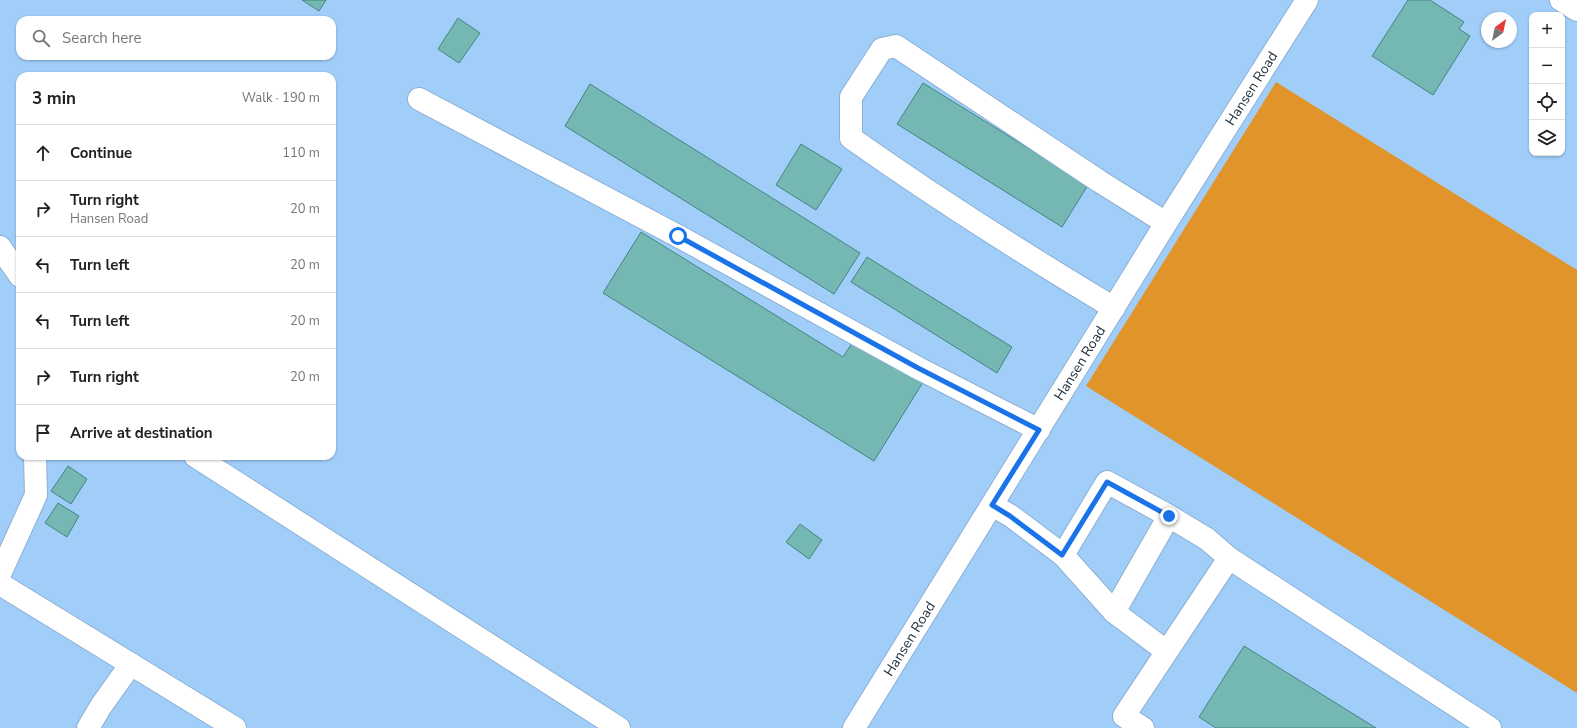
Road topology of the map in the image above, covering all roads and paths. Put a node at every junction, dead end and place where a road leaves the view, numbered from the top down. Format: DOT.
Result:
graph roads {
  1 [pos="1306,0"];
  2 [pos="1561,0"];
  3 [pos="1577,10"];
  4 [pos="419,99"];
  5 [pos="1166,223"];
  6 [pos="0,247"];
  7 [pos="16,270"];
  8 [pos="1114,308"];
  9 [pos="1039,430"];
  10 [pos="35,460"];
  11 [pos="201,460"];
  12 [pos="992,505"];
  13 [pos="1169,516"];
  14 [pos="1062,555"];
  15 [pos="1229,558"];
  16 [pos="0,574"];
  17 [pos="0,584"];
  18 [pos="1114,612"];
  19 [pos="1166,651"];
  20 [pos="131,664"];
  21 [pos="88,728"];
  22 [pos="234,728"];
  23 [pos="619,728"];
  24 [pos="854,728"];
  25 [pos="1143,728"];
  26 [pos="1490,728"];
  1 -- 5 [label="street, Hansen Road"];
  2 -- 3 [label="street"];
  4 -- 9 [label="street"];
  5 -- 8 [label="street, Hansen Road"];
  5 -- 8 [label="street"];
  6 -- 7 [label="street"];
  8 -- 9 [label="street, Hansen Road"];
  9 -- 12 [label="street, Hansen Road"];
  10 -- 16 [label="street"];
  11 -- 23 [label="street"];
  12 -- 14 [label="street"];
  12 -- 24 [label="street, Hansen Road"];
  13 -- 14 [label="street"];
  13 -- 15 [label="street"];
  13 -- 18 [label="street"];
  14 -- 18 [label="street"];
  15 -- 19 [label="street"];
  15 -- 26 [label="street"];
  17 -- 20 [label="street"];
  18 -- 19 [label="street"];
  19 -- 25 [label="street"];
  20 -- 21 [label="street"];
  20 -- 22 [label="street"];
}
